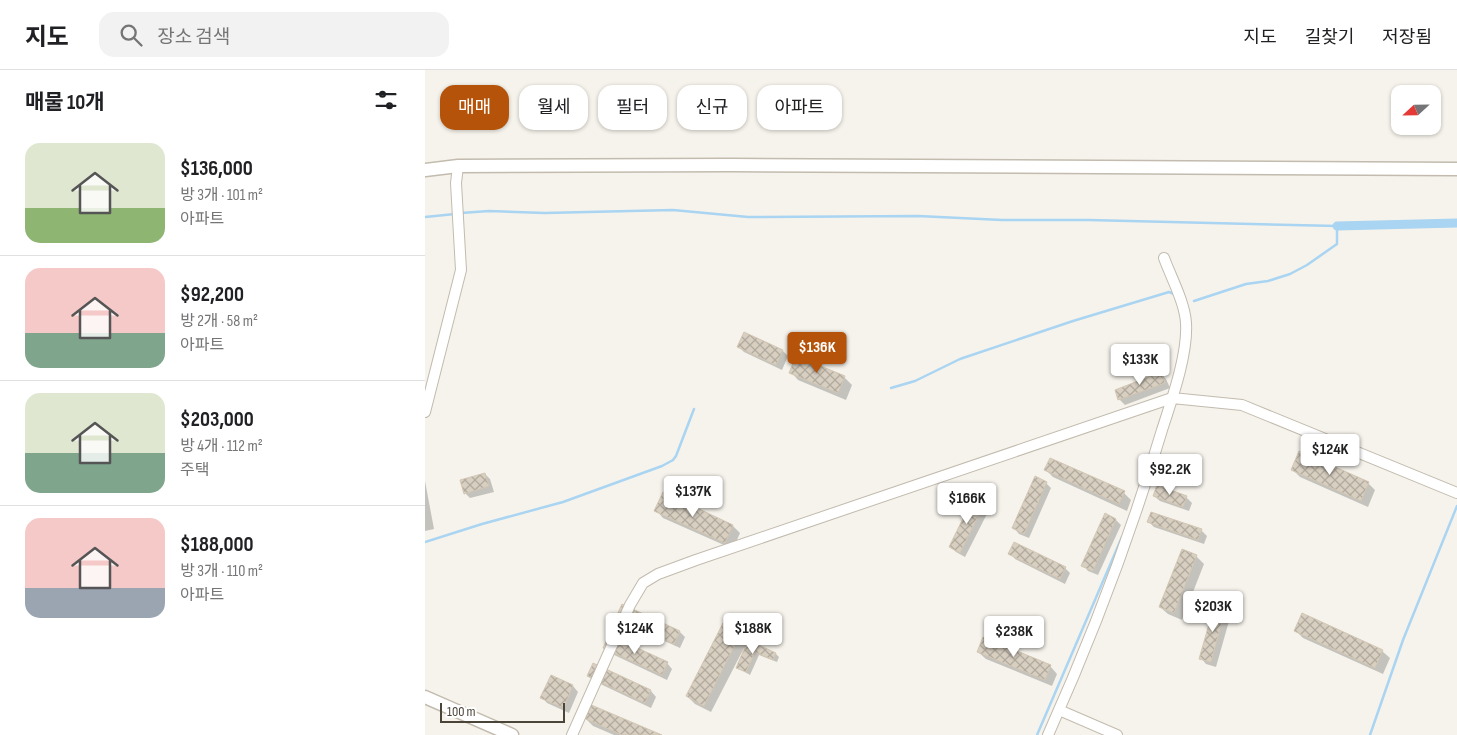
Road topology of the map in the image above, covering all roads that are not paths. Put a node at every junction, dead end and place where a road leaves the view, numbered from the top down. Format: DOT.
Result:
graph roads {
  1 [pos="458,166"];
  2 [pos="1457,169"];
  3 [pos="425,170"];
  4 [pos="1164,258"];
  5 [pos="1172,398"];
  6 [pos="425,412"];
  7 [pos="1457,493"];
  8 [pos="425,697"];
  9 [pos="1059,710"];
  10 [pos="512,735"];
  11 [pos="572,735"];
  12 [pos="1048,735"];
  13 [pos="1117,735"];
  1 -- 2 [label="street"];
  1 -- 3 [label="street"];
  1 -- 6 [label="street"];
  4 -- 5 [label="street"];
  5 -- 7 [label="street"];
  5 -- 9 [label="street"];
  5 -- 11 [label="street"];
  8 -- 10 [label="street"];
  9 -- 12 [label="street"];
  9 -- 13 [label="street"];
}
